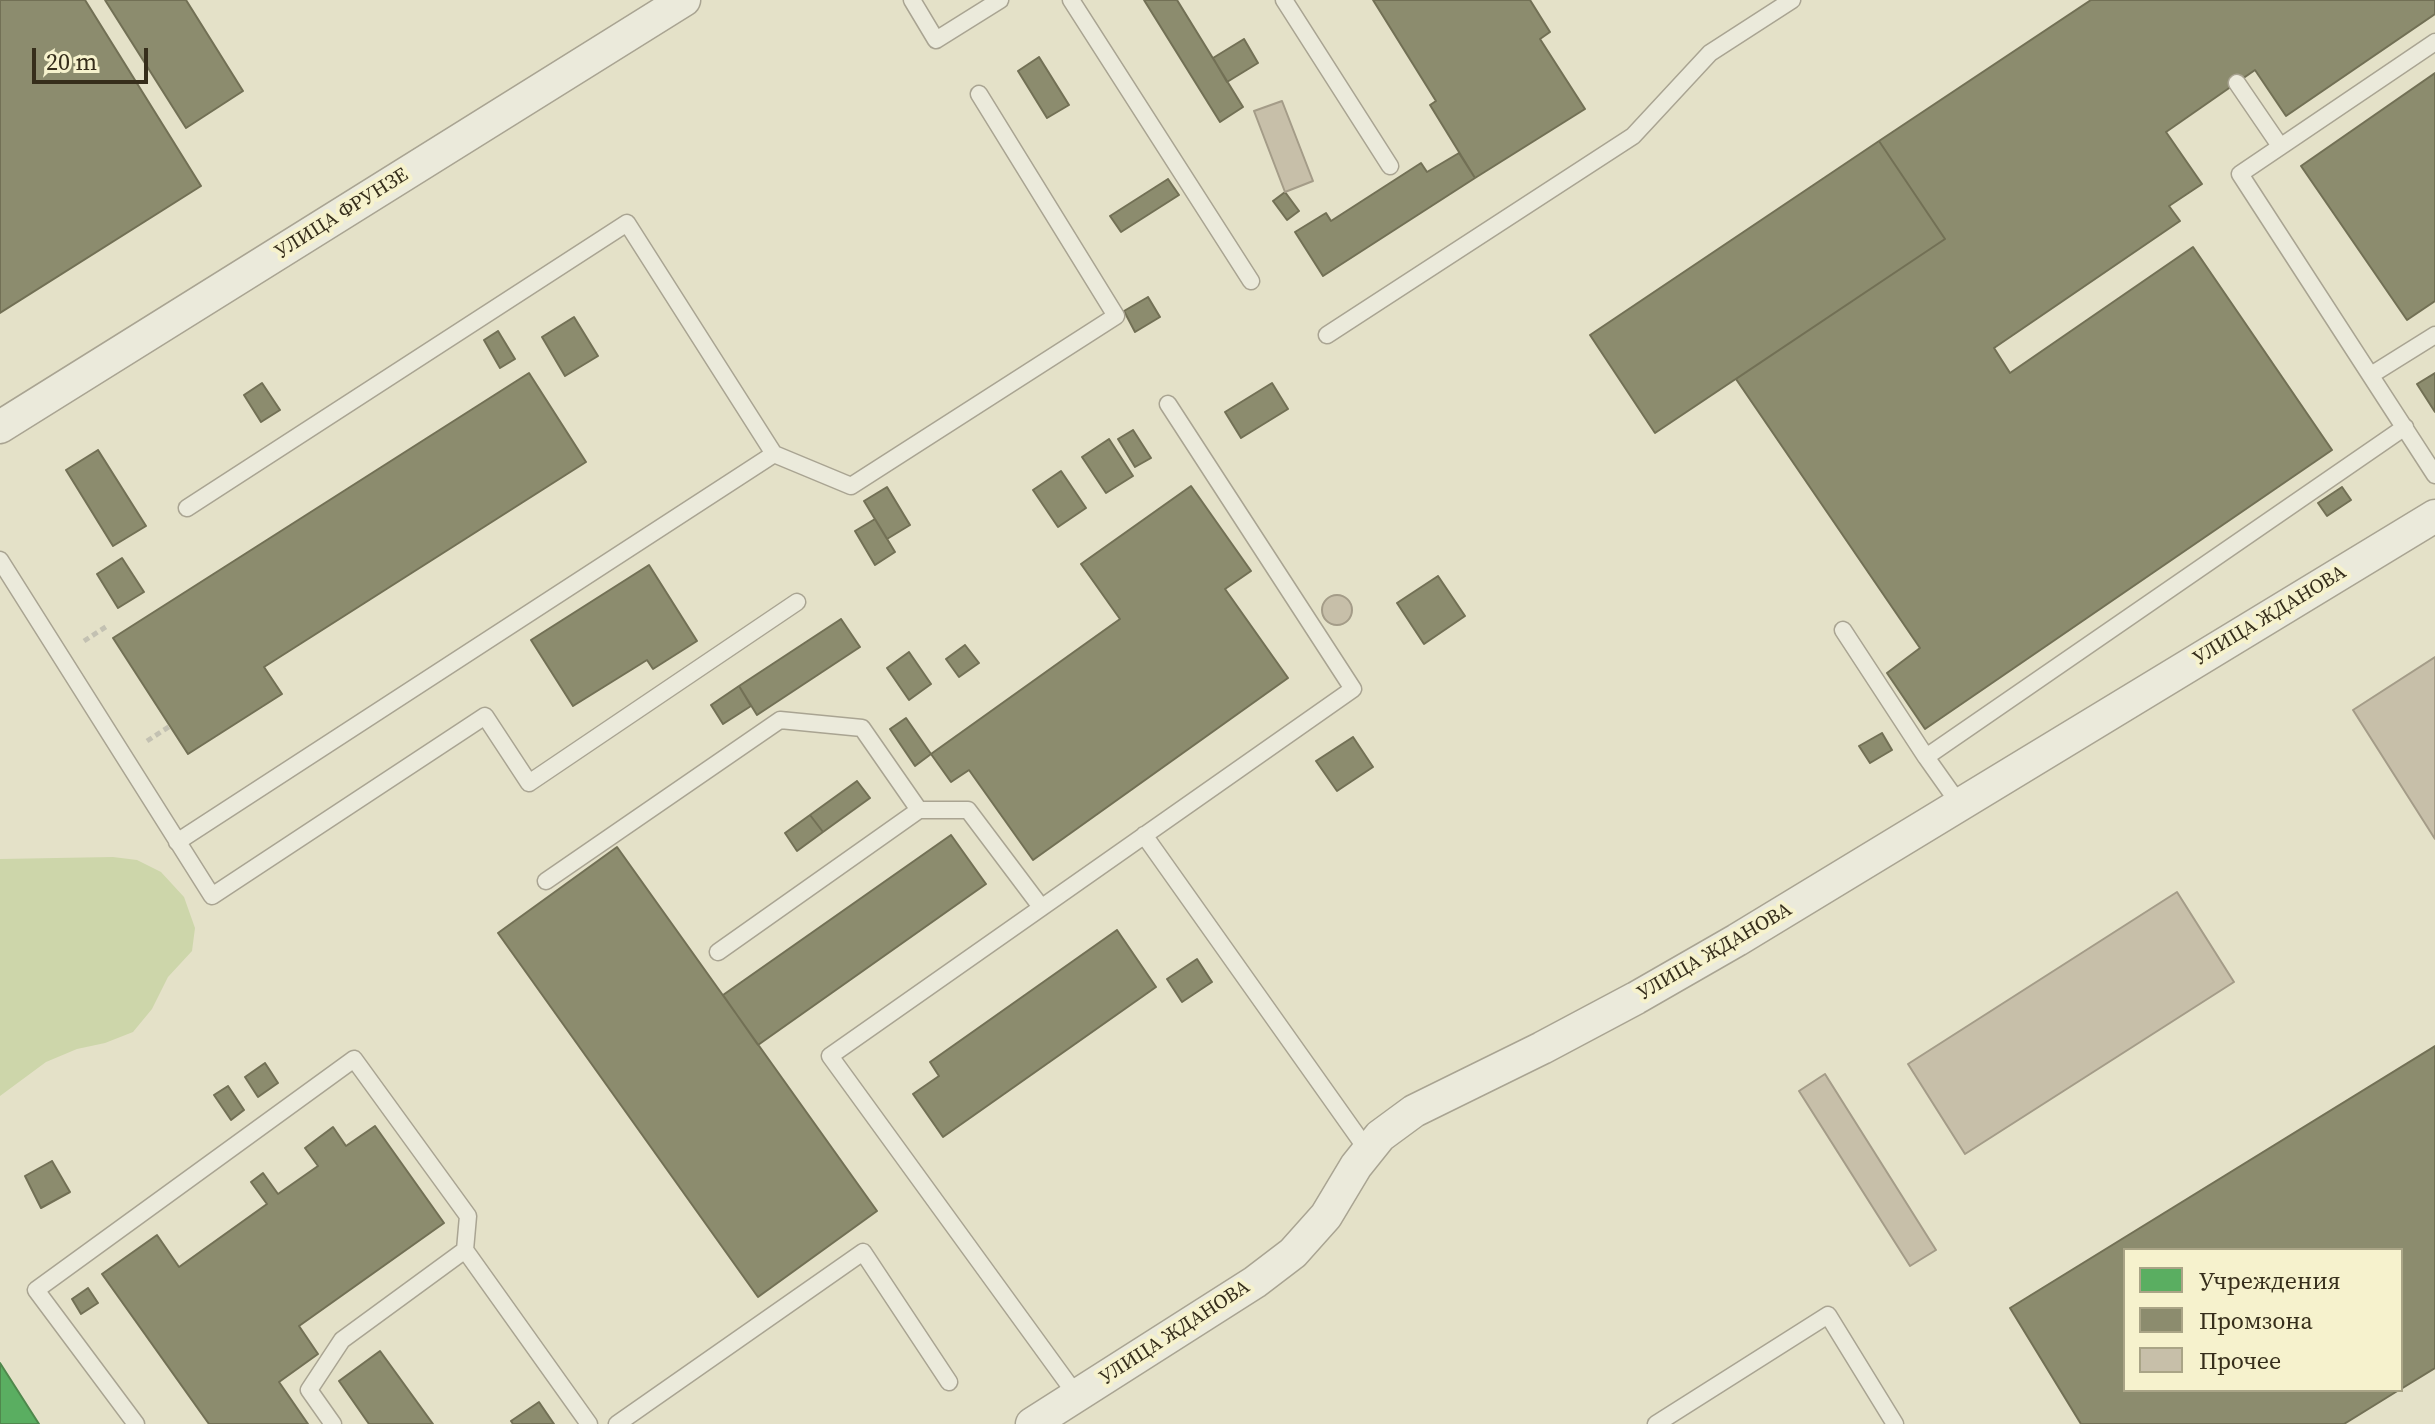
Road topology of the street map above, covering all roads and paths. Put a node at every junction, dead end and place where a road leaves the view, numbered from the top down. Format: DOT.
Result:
graph roads {
  1 [pos="684,0"];
  2 [pos="912,0"];
  3 [pos="1000,0"];
  4 [pos="1071,0"];
  5 [pos="1284,0"];
  6 [pos="1792,0"];
  7 [pos="2435,42"];
  8 [pos="2237,83"];
  9 [pos="979,94"];
  10 [pos="2280,146"];
  11 [pos="1390,166"];
  12 [pos="1251,281"];
  13 [pos="1327,335"];
  14 [pos="2435,335"];
  15 [pos="2371,375"];
  16 [pos="1168,404"];
  17 [pos="0,427"];
  18 [pos="2405,427"];
  19 [pos="774,454"];
  20 [pos="2435,475"];
  21 [pos="187,508"];
  22 [pos="2435,516"];
  23 [pos="0,560"];
  24 [pos="797,602"];
  25 [pos="107,626"];
  26 [pos="1843,630"];
  27 [pos="73,648"];
  28 [pos="1926,757"];
  29 [pos="1960,805"];
  30 [pos="919,810"];
  31 [pos="1144,835"];
  32 [pos="177,842"];
  33 [pos="546,881"];
  34 [pos="1041,907"];
  35 [pos="718,952"];
  36 [pos="1368,1151"];
  37 [pos="465,1250"];
  38 [pos="949,1382"];
  39 [pos="1077,1396"];
  40 [pos="136,1424"];
  41 [pos="333,1424"];
  42 [pos="589,1424"];
  43 [pos="617,1424"];
  44 [pos="1032,1424"];
  45 [pos="1656,1424"];
  46 [pos="1895,1424"];
  1 -- 17 [label="street, УЛИЦА ФРУНЗЕ"];
  2 -- 3 [label="lane"];
  4 -- 12 [label="lane"];
  5 -- 11 [label="lane"];
  6 -- 13 [label="lane"];
  7 -- 10 [label="lane"];
  8 -- 10 [label="lane"];
  9 -- 19 [label="lane"];
  10 -- 15 [label="lane"];
  14 -- 15 [label="lane"];
  15 -- 18 [label="lane"];
  16 -- 31 [label="lane"];
  18 -- 20 [label="lane"];
  18 -- 28 [label="lane"];
  19 -- 21 [label="lane"];
  19 -- 32 [label="lane"];
  22 -- 29 [label="street, УЛИЦА ЖДАНОВА"];
  23 -- 32 [label="lane"];
  24 -- 32 [label="lane"];
  25 -- 27 [label="path"];
  26 -- 28 [label="lane"];
  28 -- 29 [label="lane"];
  29 -- 36 [label="street, УЛИЦА ЖДАНОВА"];
  30 -- 33 [label="lane"];
  30 -- 34 [label="lane"];
  30 -- 35 [label="lane"];
  31 -- 34 [label="lane"];
  31 -- 36 [label="lane"];
  34 -- 39 [label="lane"];
  36 -- 39 [label="street, УЛИЦА ЖДАНОВА"];
  37 -- 40 [label="lane"];
  37 -- 41 [label="lane"];
  37 -- 42 [label="lane"];
  38 -- 43 [label="lane"];
  39 -- 44 [label="street, УЛИЦА ЖДАНОВА"];
  45 -- 46 [label="lane"];
}
